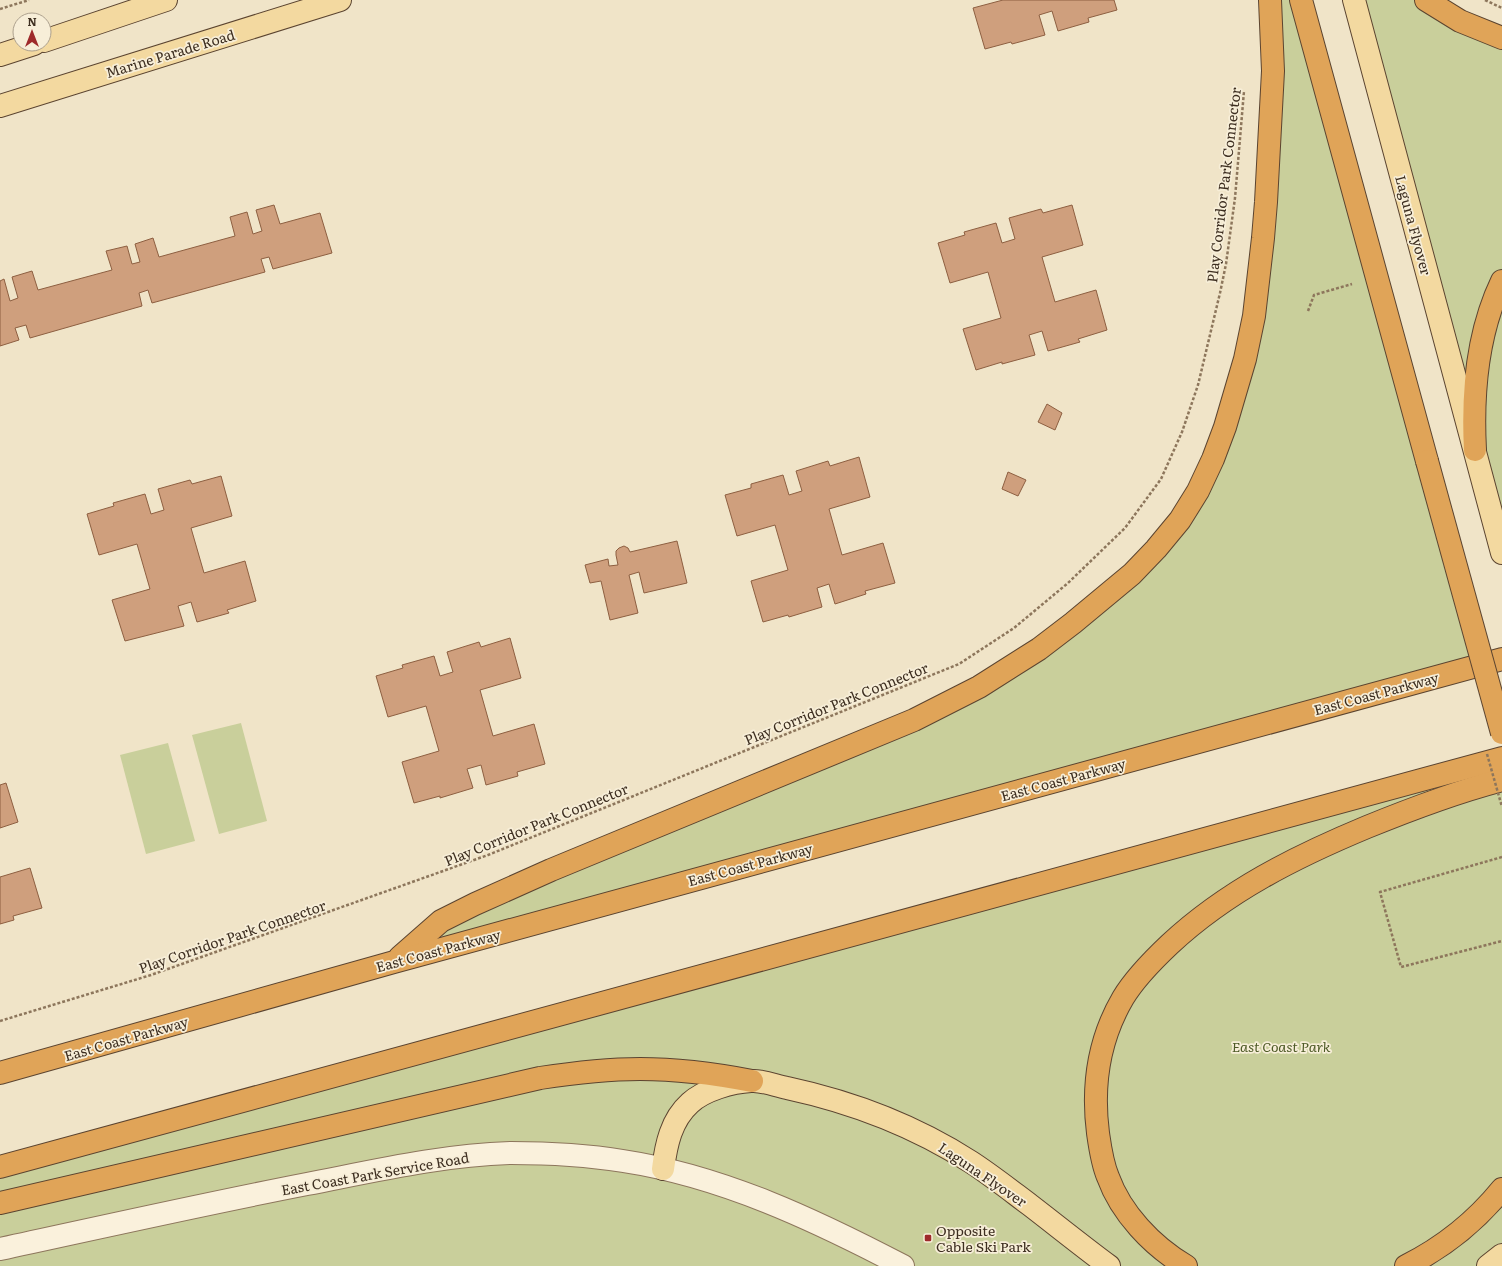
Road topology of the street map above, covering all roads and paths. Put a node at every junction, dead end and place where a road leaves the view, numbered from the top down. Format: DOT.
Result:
graph roads {
  1 [pos="29,0"];
  2 [pos="166,0"];
  3 [pos="340,0"];
  4 [pos="1270,0"];
  5 [pos="1301,0"];
  6 [pos="1354,0"];
  7 [pos="1426,0"];
  8 [pos="1485,0"];
  9 [pos="312,4"];
  10 [pos="1502,8"];
  11 [pos="0,9"];
  12 [pos="52,38"];
  13 [pos="1502,38"];
  14 [pos="12,51"];
  15 [pos="0,55"];
  16 [pos="1245,88"];
  17 [pos="0,106"];
  18 [pos="1502,281"];
  19 [pos="1358,282"];
  20 [pos="1308,311"];
  21 [pos="1475,450"];
  22 [pos="1502,553"];
  23 [pos="1502,659"];
  24 [pos="1502,733"];
  25 [pos="1502,758"];
  26 [pos="1502,780"];
  27 [pos="1502,858"];
  28 [pos="1502,941"];
  29 [pos="394,962"];
  30 [pos="0,1021"];
  31 [pos="0,1073"];
  32 [pos="752,1081"];
  33 [pos="0,1167"];
  34 [pos="663,1169"];
  35 [pos="1502,1189"];
  36 [pos="0,1203"];
  37 [pos="0,1249"];
  38 [pos="1502,1255"];
  39 [pos="903,1266"];
  40 [pos="1109,1266"];
  41 [pos="1186,1266"];
  42 [pos="1406,1266"];
  43 [pos="1488,1266"];
  1 -- 11 [label="path"];
  2 -- 12 [label="main road"];
  3 -- 9 [label="main road, Marine Parade Road"];
  4 -- 29 [label="highway"];
  5 -- 24 [label="highway, bridge"];
  6 -- 21 [label="main road, Laguna Flyover"];
  7 -- 13 [label="highway"];
  8 -- 10 [label="path"];
  9 -- 17 [label="main road, Marine Parade Road"];
  14 -- 15 [label="main road"];
  16 -- 30 [label="path, Play Corridor Park Connector"];
  18 -- 21 [label="highway"];
  19 -- 20 [label="path"];
  21 -- 22 [label="main road, Laguna Flyover"];
  23 -- 29 [label="highway, East Coast Parkway"];
  25 -- 33 [label="highway"];
  26 -- 41 [label="highway"];
  27 -- 28 [label="path"];
  29 -- 31 [label="highway, East Coast Parkway"];
  32 -- 34 [label="main road"];
  32 -- 36 [label="highway"];
  32 -- 40 [label="main road, Laguna Flyover"];
  34 -- 37 [label="street, East Coast Park Service Road"];
  34 -- 39 [label="street, East Coast Park Service Road"];
  35 -- 42 [label="highway"];
  38 -- 43 [label="main road"];
}
